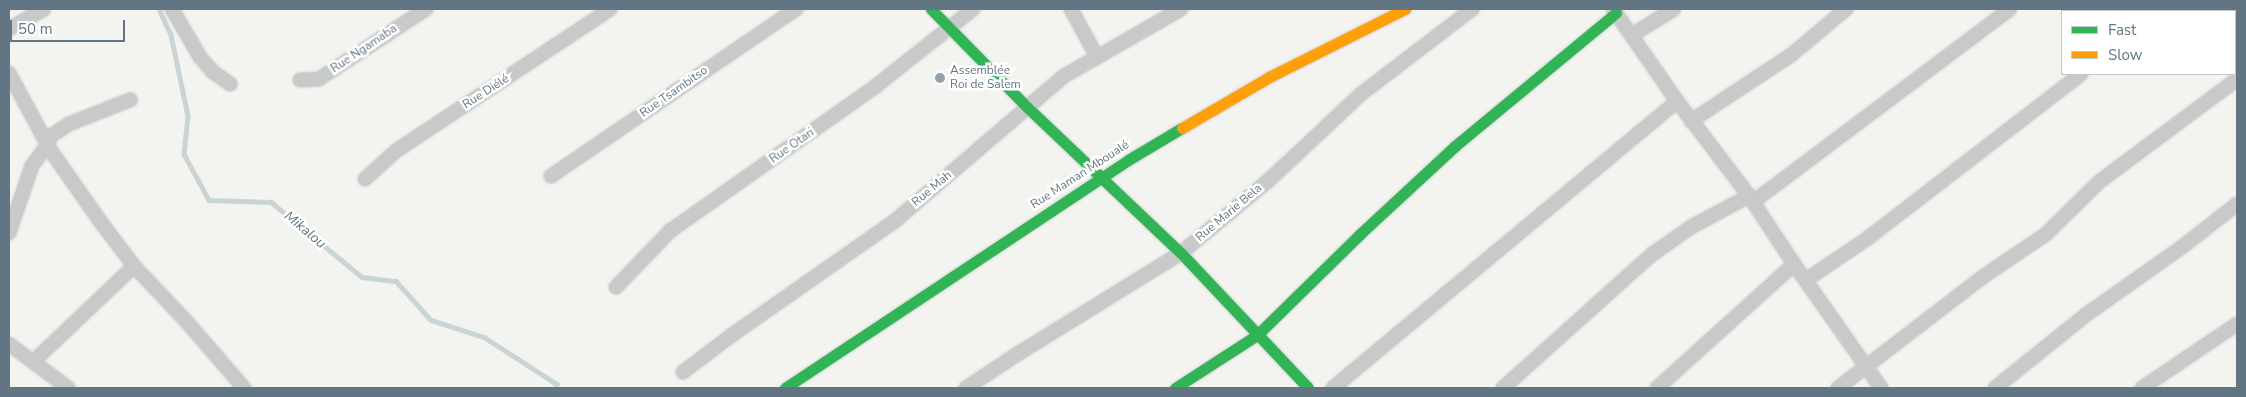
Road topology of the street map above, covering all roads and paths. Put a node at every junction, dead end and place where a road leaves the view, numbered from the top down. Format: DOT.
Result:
graph roads {
  1 [pos="44,9"];
  2 [pos="172,9"];
  3 [pos="426,9"];
  4 [pos="610,9"];
  5 [pos="796,9"];
  6 [pos="930,9"];
  7 [pos="974,9"];
  8 [pos="1071,9"];
  9 [pos="1181,9"];
  10 [pos="1405,9"];
  11 [pos="1472,9"];
  12 [pos="1674,9"];
  13 [pos="1846,9"];
  14 [pos="2010,9"];
  15 [pos="1615,11"];
  16 [pos="949,26"];
  17 [pos="9,29"];
  18 [pos="1632,35"];
  19 [pos="1097,57"];
  20 [pos="9,74"];
  21 [pos="2080,75"];
  22 [pos="2237,79"];
  23 [pos="300,80"];
  24 [pos="230,84"];
  25 [pos="130,100"];
  26 [pos="1676,101"];
  27 [pos="1027,107"];
  28 [pos="1691,121"];
  29 [pos="48,144"];
  30 [pos="551,176"];
  31 [pos="1100,177"];
  32 [pos="365,179"];
  33 [pos="1751,199"];
  34 [pos="2237,204"];
  35 [pos="9,233"];
  36 [pos="1181,253"];
  37 [pos="1794,264"];
  38 [pos="134,266"];
  39 [pos="1806,280"];
  40 [pos="616,287"];
  41 [pos="2237,324"];
  42 [pos="1257,335"];
  43 [pos="9,344"];
  44 [pos="34,361"];
  45 [pos="1866,366"];
  46 [pos="683,372"];
  47 [pos="54,383"];
  48 [pos="68,388"];
  49 [pos="244,388"];
  50 [pos="785,388"];
  51 [pos="966,388"];
  52 [pos="1175,388"];
  53 [pos="1308,388"];
  54 [pos="1333,388"];
  55 [pos="1503,388"];
  56 [pos="1657,388"];
  57 [pos="1838,388"];
  58 [pos="1881,388"];
  59 [pos="1995,388"];
  60 [pos="2142,388"];
  1 -- 17 [label="street"];
  2 -- 24 [label="street"];
  3 -- 23 [label="street, Rue Ngamaba"];
  4 -- 32 [label="street, Rue Diélé"];
  5 -- 30 [label="street, Rue Tsambitso"];
  6 -- 16 [label="main road"];
  7 -- 16 [label="street, Rue Otari"];
  8 -- 19 [label="street"];
  9 -- 19 [label="street, Rue Mah"];
  10 -- 31 [label="main road, Rue Maman Mboualé"];
  11 -- 36 [label="street, Rue Marie Bela"];
  12 -- 18 [label="street"];
  13 -- 28 [label="street"];
  14 -- 33 [label="street"];
  15 -- 18 [label="street"];
  15 -- 42 [label="main road"];
  16 -- 27 [label="main road"];
  16 -- 40 [label="street, Rue Otari"];
  18 -- 26 [label="street"];
  19 -- 27 [label="street, Rue Mah"];
  20 -- 29 [label="street"];
  21 -- 39 [label="street"];
  22 -- 45 [label="street"];
  25 -- 29 [label="street"];
  26 -- 28 [label="street"];
  26 -- 54 [label="street"];
  27 -- 31 [label="main road"];
  27 -- 46 [label="street, Rue Mah"];
  28 -- 33 [label="street"];
  29 -- 35 [label="street"];
  29 -- 38 [label="street"];
  31 -- 36 [label="main road"];
  31 -- 50 [label="main road, Rue Maman Mboualé"];
  33 -- 37 [label="street"];
  33 -- 55 [label="street"];
  34 -- 59 [label="street"];
  36 -- 42 [label="main road"];
  36 -- 51 [label="street, Rue Marie Bela"];
  37 -- 39 [label="street"];
  37 -- 56 [label="street"];
  38 -- 44 [label="street"];
  38 -- 49 [label="street"];
  39 -- 45 [label="street"];
  41 -- 60 [label="street"];
  42 -- 52 [label="main road"];
  42 -- 53 [label="main road"];
  43 -- 44 [label="street"];
  44 -- 47 [label="street"];
  45 -- 57 [label="street"];
  45 -- 58 [label="street"];
  47 -- 48 [label="street"];
}
